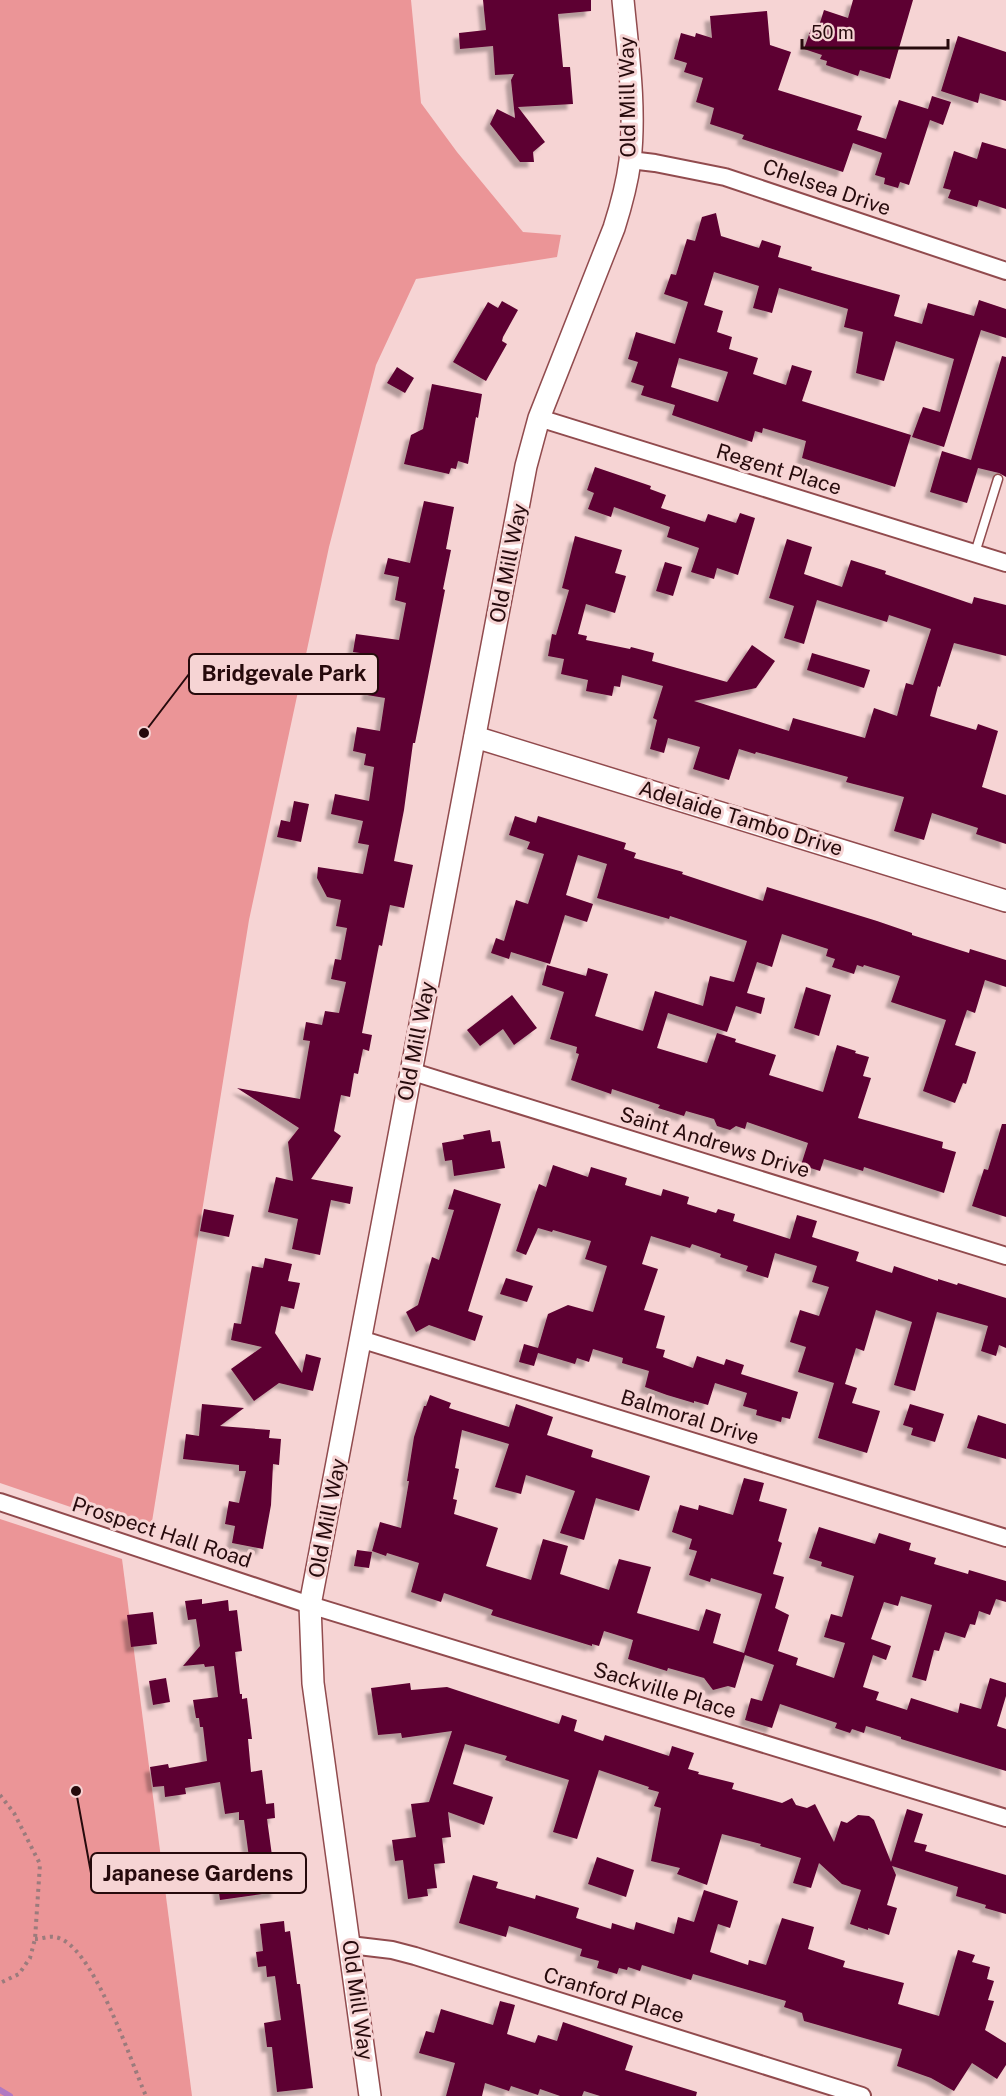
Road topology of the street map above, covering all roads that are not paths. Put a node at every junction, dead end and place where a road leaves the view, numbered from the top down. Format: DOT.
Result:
graph roads {
  1 [pos="623,0"];
  2 [pos="630,160"];
  3 [pos="1006,271"];
  4 [pos="538,418"];
  5 [pos="998,479"];
  6 [pos="975,553"];
  7 [pos="1006,563"];
  8 [pos="475,737"];
  9 [pos="1006,901"];
  10 [pos="410,1071"];
  11 [pos="1006,1256"];
  12 [pos="360,1339"];
  13 [pos="0,1502"];
  14 [pos="1006,1538"];
  15 [pos="310,1605"];
  16 [pos="1006,1818"];
  17 [pos="350,1945"];
  18 [pos="370,2096"];
  19 [pos="862,2096"];
  1 -- 2 [label="street, Old Mill Way"];
  2 -- 3 [label="street, Chelsea Drive"];
  2 -- 4 [label="street, Old Mill Way"];
  4 -- 6 [label="street, Regent Place"];
  4 -- 8 [label="street, Old Mill Way"];
  5 -- 6 [label="lane"];
  6 -- 7 [label="street, Regent Place"];
  8 -- 9 [label="street, Adelaide Tambo Drive"];
  8 -- 10 [label="street, Old Mill Way"];
  10 -- 11 [label="street, Saint Andrews Drive"];
  10 -- 12 [label="street, Old Mill Way"];
  12 -- 14 [label="street, Balmoral Drive"];
  12 -- 15 [label="street, Old Mill Way"];
  13 -- 15 [label="street, Prospect Hall Road"];
  15 -- 16 [label="street, Sackville Place"];
  15 -- 17 [label="street, Old Mill Way"];
  17 -- 18 [label="street, Old Mill Way"];
  17 -- 19 [label="street, Cranford Place"];
}
